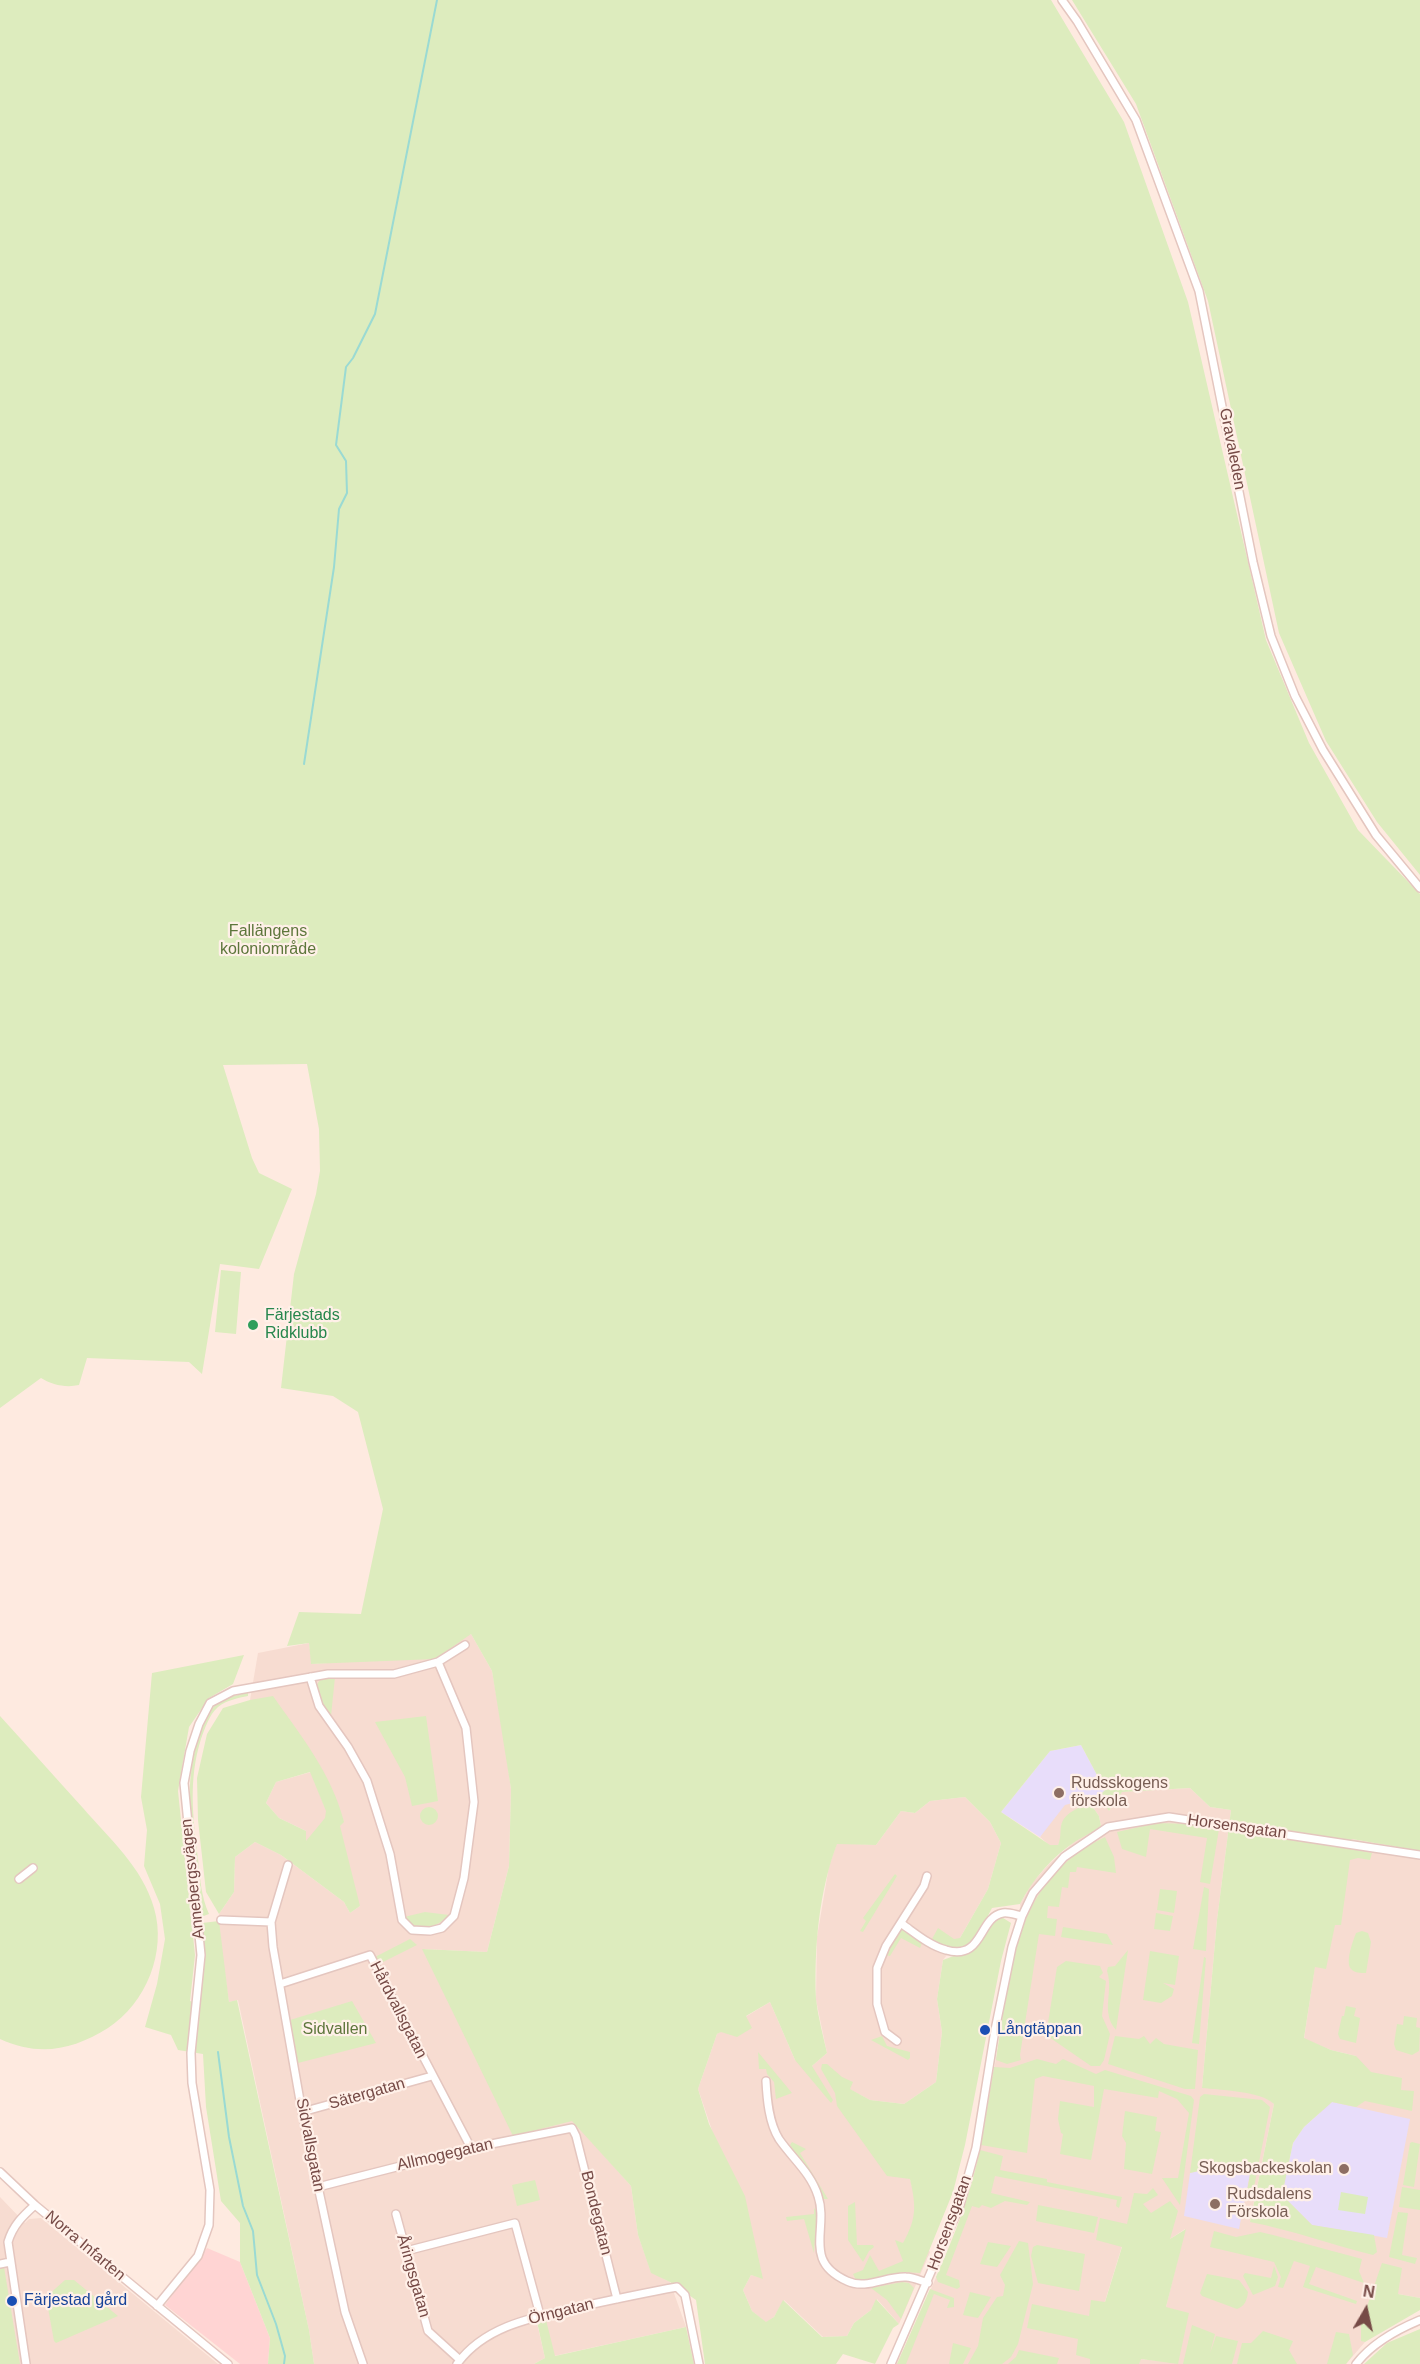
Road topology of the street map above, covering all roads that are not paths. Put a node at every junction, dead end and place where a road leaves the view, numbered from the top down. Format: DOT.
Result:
graph roads {
  1 [pos="1062,0"];
  2 [pos="1420,888"];
  3 [pos="465,1645"];
  4 [pos="438,1662"];
  5 [pos="310,1677"];
  6 [pos="1420,1855"];
  7 [pos="288,1865"];
  8 [pos="33,1868"];
  9 [pos="927,1876"];
  10 [pos="19,1879"];
  11 [pos="1022,1916"];
  12 [pos="221,1920"];
  13 [pos="271,1922"];
  14 [pos="902,1924"];
  15 [pos="280,1984"];
  16 [pos="897,2041"];
  17 [pos="432,2076"];
  18 [pos="766,2081"];
  19 [pos="302,2112"];
  20 [pos="572,2128"];
  21 [pos="471,2148"];
  22 [pos="0,2172"];
  23 [pos="318,2187"];
  24 [pos="35,2205"];
  25 [pos="396,2214"];
  26 [pos="406,2251"];
  27 [pos="10,2262"];
  28 [pos="0,2265"];
  29 [pos="928,2283"];
  30 [pos="617,2298"];
  31 [pos="156,2306"];
  32 [pos="540,2315"];
  33 [pos="1420,2320"];
  34 [pos="458,2362"];
  35 [pos="26,2364"];
  36 [pos="228,2364"];
  37 [pos="363,2364"];
  38 [pos="699,2364"];
  39 [pos="891,2364"];
  40 [pos="1356,2364"];
  1 -- 2 [label="street, Gravaleden"];
  3 -- 4 [label="street, Annebergsvägen"];
  4 -- 5 [label="street, Annebergsvägen"];
  4 -- 5 [label="street"];
  5 -- 31 [label="street, Annebergsvägen"];
  6 -- 11 [label="street, Horsensgatan"];
  7 -- 13 [label="street, Sidvallsgatan"];
  8 -- 10 [label="street"];
  9 -- 14 [label="street"];
  11 -- 14 [label="street"];
  11 -- 29 [label="street, Horsensgatan"];
  12 -- 13 [label="street"];
  13 -- 15 [label="street, Sidvallsgatan"];
  14 -- 16 [label="street"];
  15 -- 17 [label="street, Hårdvallsgatan"];
  15 -- 19 [label="street, Sidvallsgatan"];
  17 -- 19 [label="street, Sätergatan"];
  17 -- 21 [label="street, Hårdvallsgatan"];
  18 -- 29 [label="street, Horsensgatan"];
  19 -- 23 [label="street, Sidvallsgatan"];
  20 -- 21 [label="street, Allmogegatan"];
  20 -- 30 [label="street, Bondegatan"];
  21 -- 23 [label="street, Allmogegatan"];
  22 -- 24 [label="street, Norra Infarten"];
  23 -- 37 [label="street, Sidvallsgatan"];
  24 -- 27 [label="street"];
  24 -- 31 [label="street, Norra Infarten"];
  25 -- 26 [label="street, Åringsgatan"];
  26 -- 32 [label="street"];
  26 -- 34 [label="street, Åringsgatan"];
  27 -- 28 [label="street"];
  27 -- 35 [label="street"];
  29 -- 39 [label="street, Horsensgatan"];
  30 -- 32 [label="street, Örngatan"];
  30 -- 38 [label="street, Örngatan"];
  31 -- 36 [label="street, Norra Infarten"];
  32 -- 34 [label="street, Örngatan"];
  33 -- 40 [label="street"];
}
